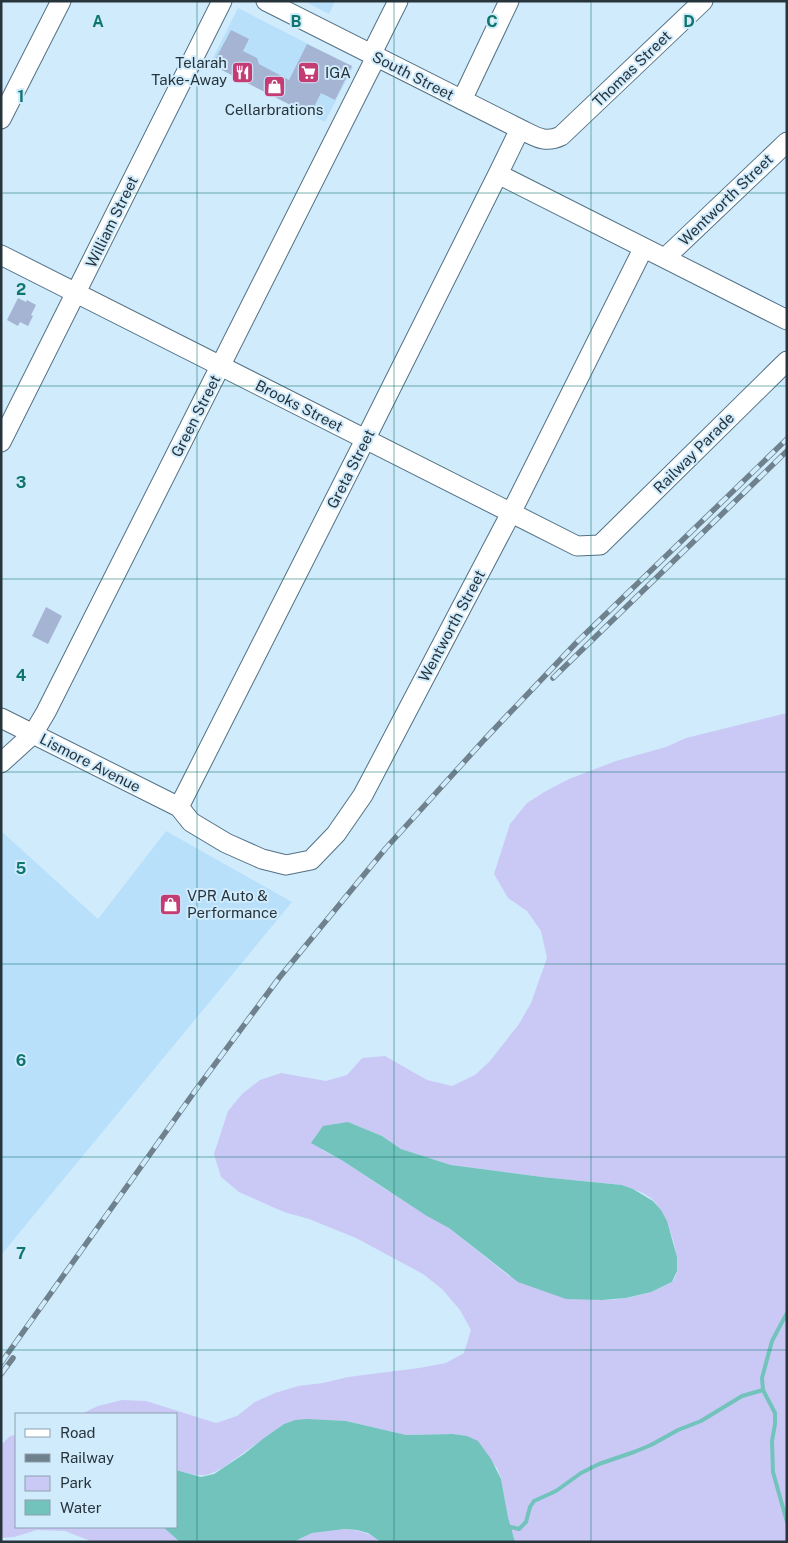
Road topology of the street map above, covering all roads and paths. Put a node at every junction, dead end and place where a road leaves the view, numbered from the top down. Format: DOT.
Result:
graph roads {
  1 [pos="61,1"];
  2 [pos="222,1"];
  3 [pos="398,1"];
  4 [pos="509,1"];
  5 [pos="703,1"];
  6 [pos="278,4"];
  7 [pos="374,56"];
  8 [pos="462,100"];
  9 [pos="1,119"];
  10 [pos="520,129"];
  11 [pos="561,136"];
  12 [pos="787,142"];
  13 [pos="498,174"];
  14 [pos="643,248"];
  15 [pos="1,255"];
  16 [pos="665,258"];
  17 [pos="76,294"];
  18 [pos="787,320"];
  19 [pos="787,361"];
  20 [pos="221,366"];
  21 [pos="366,439"];
  22 [pos="1,442"];
  23 [pos="511,513"];
  24 [pos="600,546"];
  25 [pos="1,718"];
  26 [pos="33,734"];
  27 [pos="1,763"];
  28 [pos="179,807"];
  1 -- 9 [label="street"];
  2 -- 17 [label="street, William Street"];
  3 -- 7 [label="street, Green Street"];
  4 -- 8 [label="street"];
  5 -- 11 [label="street, Thomas Street"];
  6 -- 7 [label="street, South Street"];
  7 -- 8 [label="street, South Street"];
  7 -- 20 [label="street, Green Street"];
  8 -- 10 [label="street, South Street"];
  10 -- 11 [label="street, South Street"];
  10 -- 13 [label="street, Greta Street"];
  12 -- 16 [label="street, Wentworth Street"];
  13 -- 14 [label="street"];
  13 -- 21 [label="street, Greta Street"];
  14 -- 16 [label="street"];
  14 -- 23 [label="street, Wentworth Street"];
  15 -- 17 [label="street, Brooks Street"];
  16 -- 18 [label="street"];
  17 -- 20 [label="street, Brooks Street"];
  17 -- 22 [label="street, William Street"];
  19 -- 24 [label="street, Railway Parade"];
  20 -- 21 [label="street, Brooks Street"];
  20 -- 26 [label="street, Green Street"];
  21 -- 23 [label="street, Brooks Street"];
  21 -- 28 [label="street, Greta Street"];
  23 -- 24 [label="street, Brooks Street"];
  23 -- 28 [label="street, Wentworth Street"];
  25 -- 26 [label="street, Lismore Avenue"];
  26 -- 27 [label="street, Green Street"];
  26 -- 28 [label="street, Lismore Avenue"];
}
